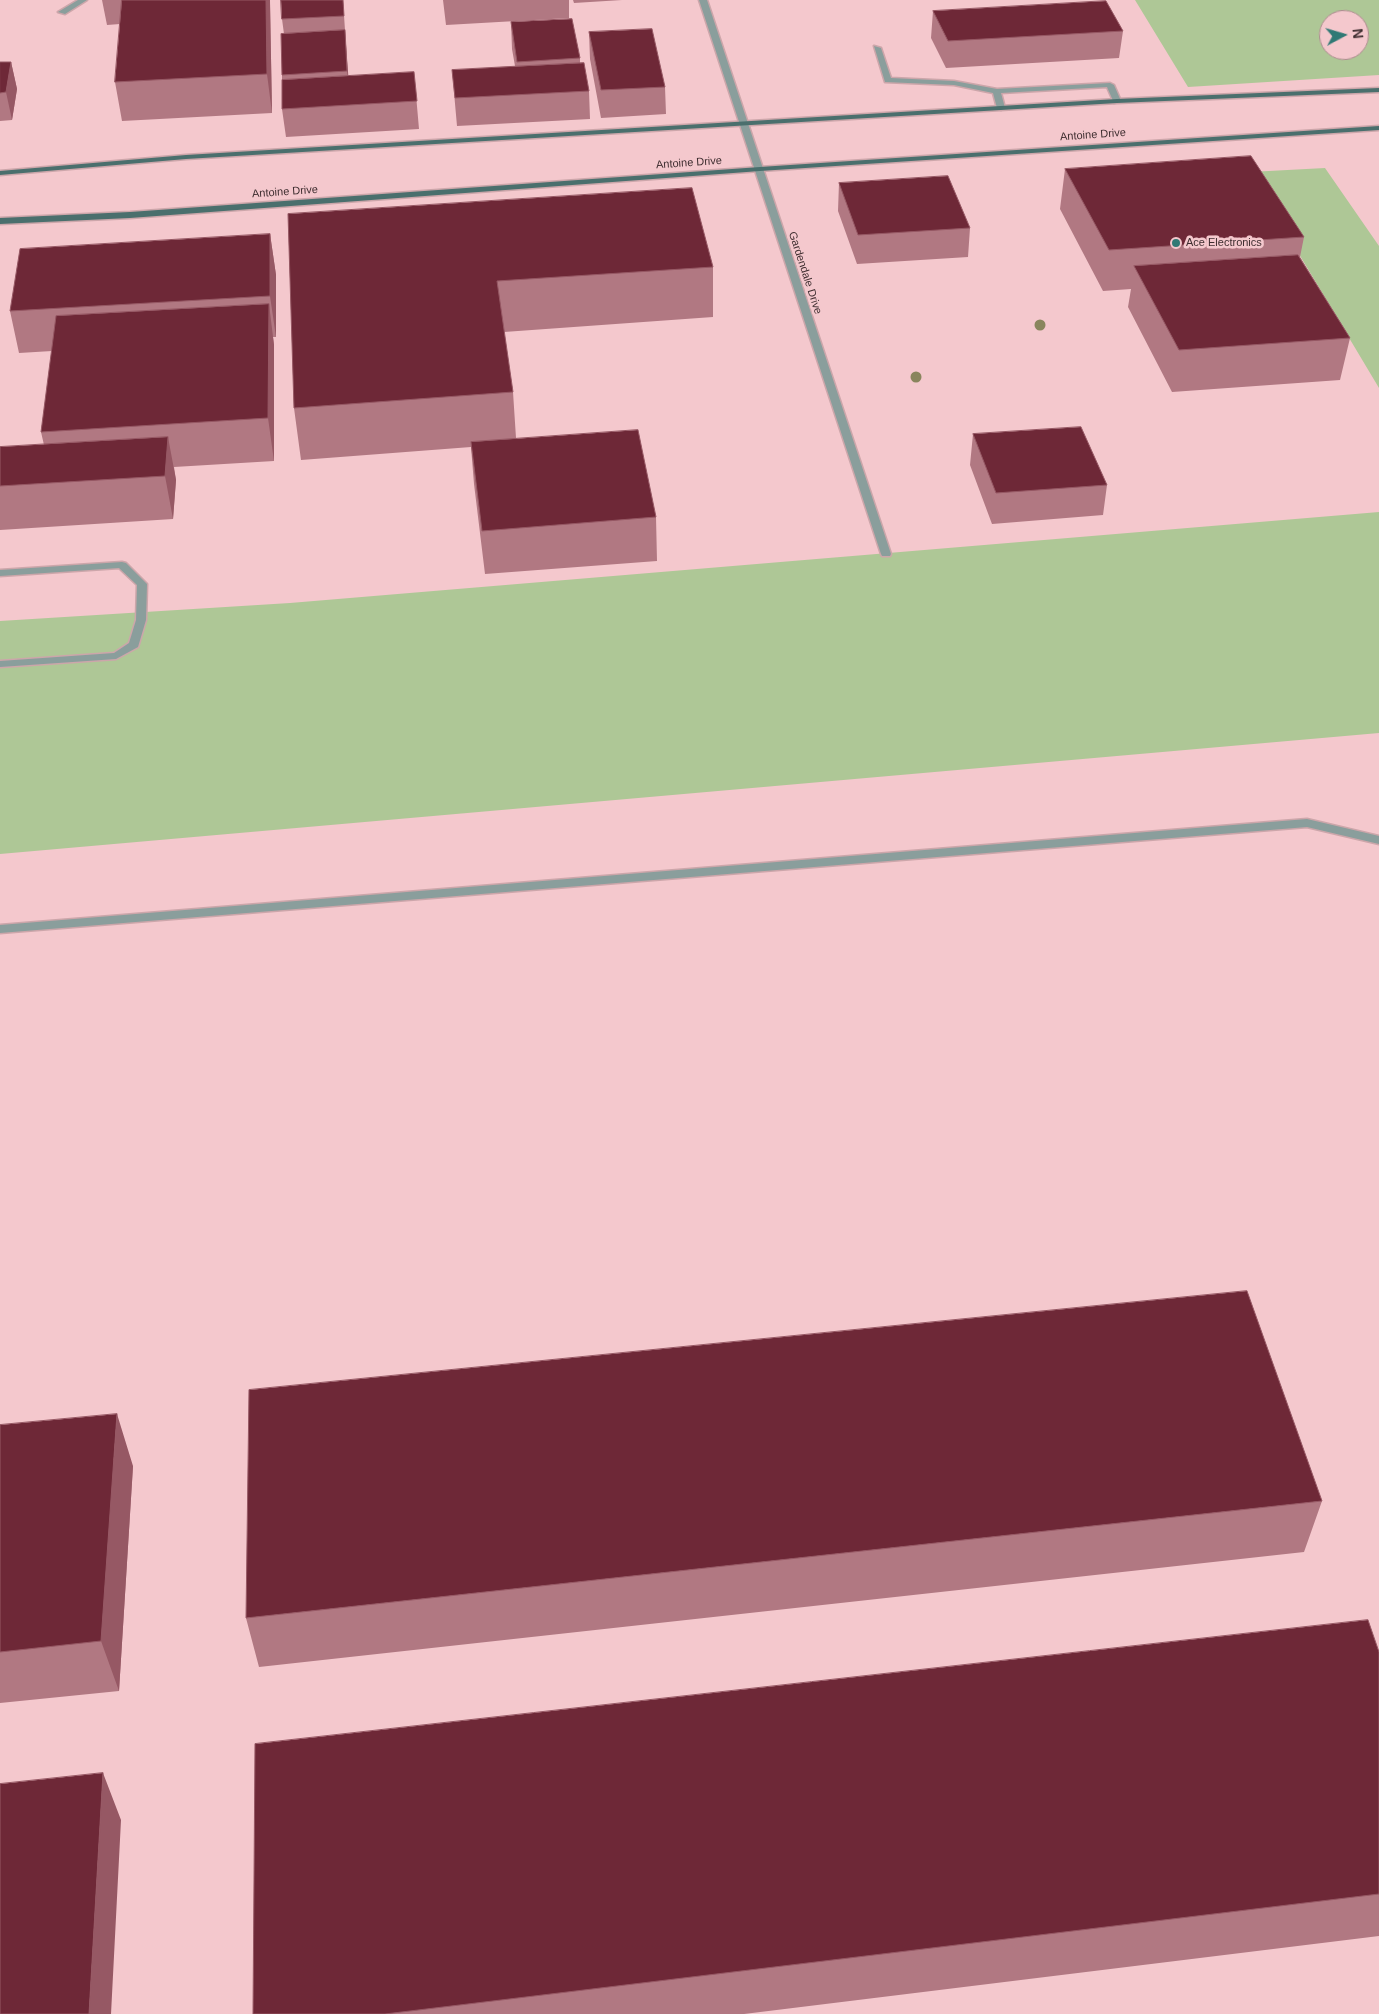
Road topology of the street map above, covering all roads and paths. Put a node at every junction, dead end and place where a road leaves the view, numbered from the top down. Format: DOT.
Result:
graph roads {
  1 [pos="83,0"];
  2 [pos="703,0"];
  3 [pos="62,12"];
  4 [pos="877,48"];
  5 [pos="1379,90"];
  6 [pos="997,91"];
  7 [pos="1117,101"];
  8 [pos="1001,108"];
  9 [pos="745,124"];
  10 [pos="1379,128"];
  11 [pos="760,169"];
  12 [pos="0,173"];
  13 [pos="0,221"];
  14 [pos="886,554"];
  15 [pos="0,572"];
  16 [pos="0,664"];
  17 [pos="1379,840"];
  18 [pos="0,929"];
  1 -- 3 [label="street"];
  2 -- 9 [label="street, Gardendale Drive"];
  4 -- 6 [label="street"];
  5 -- 7 [label="main road"];
  6 -- 7 [label="street"];
  6 -- 8 [label="street"];
  7 -- 8 [label="main road"];
  8 -- 9 [label="main road"];
  9 -- 11 [label="street, Gardendale Drive"];
  9 -- 12 [label="main road"];
  10 -- 11 [label="main road, Antoine Drive"];
  11 -- 13 [label="main road, Antoine Drive"];
  11 -- 14 [label="street, Gardendale Drive"];
  15 -- 16 [label="street"];
  17 -- 18 [label="street"];
}
